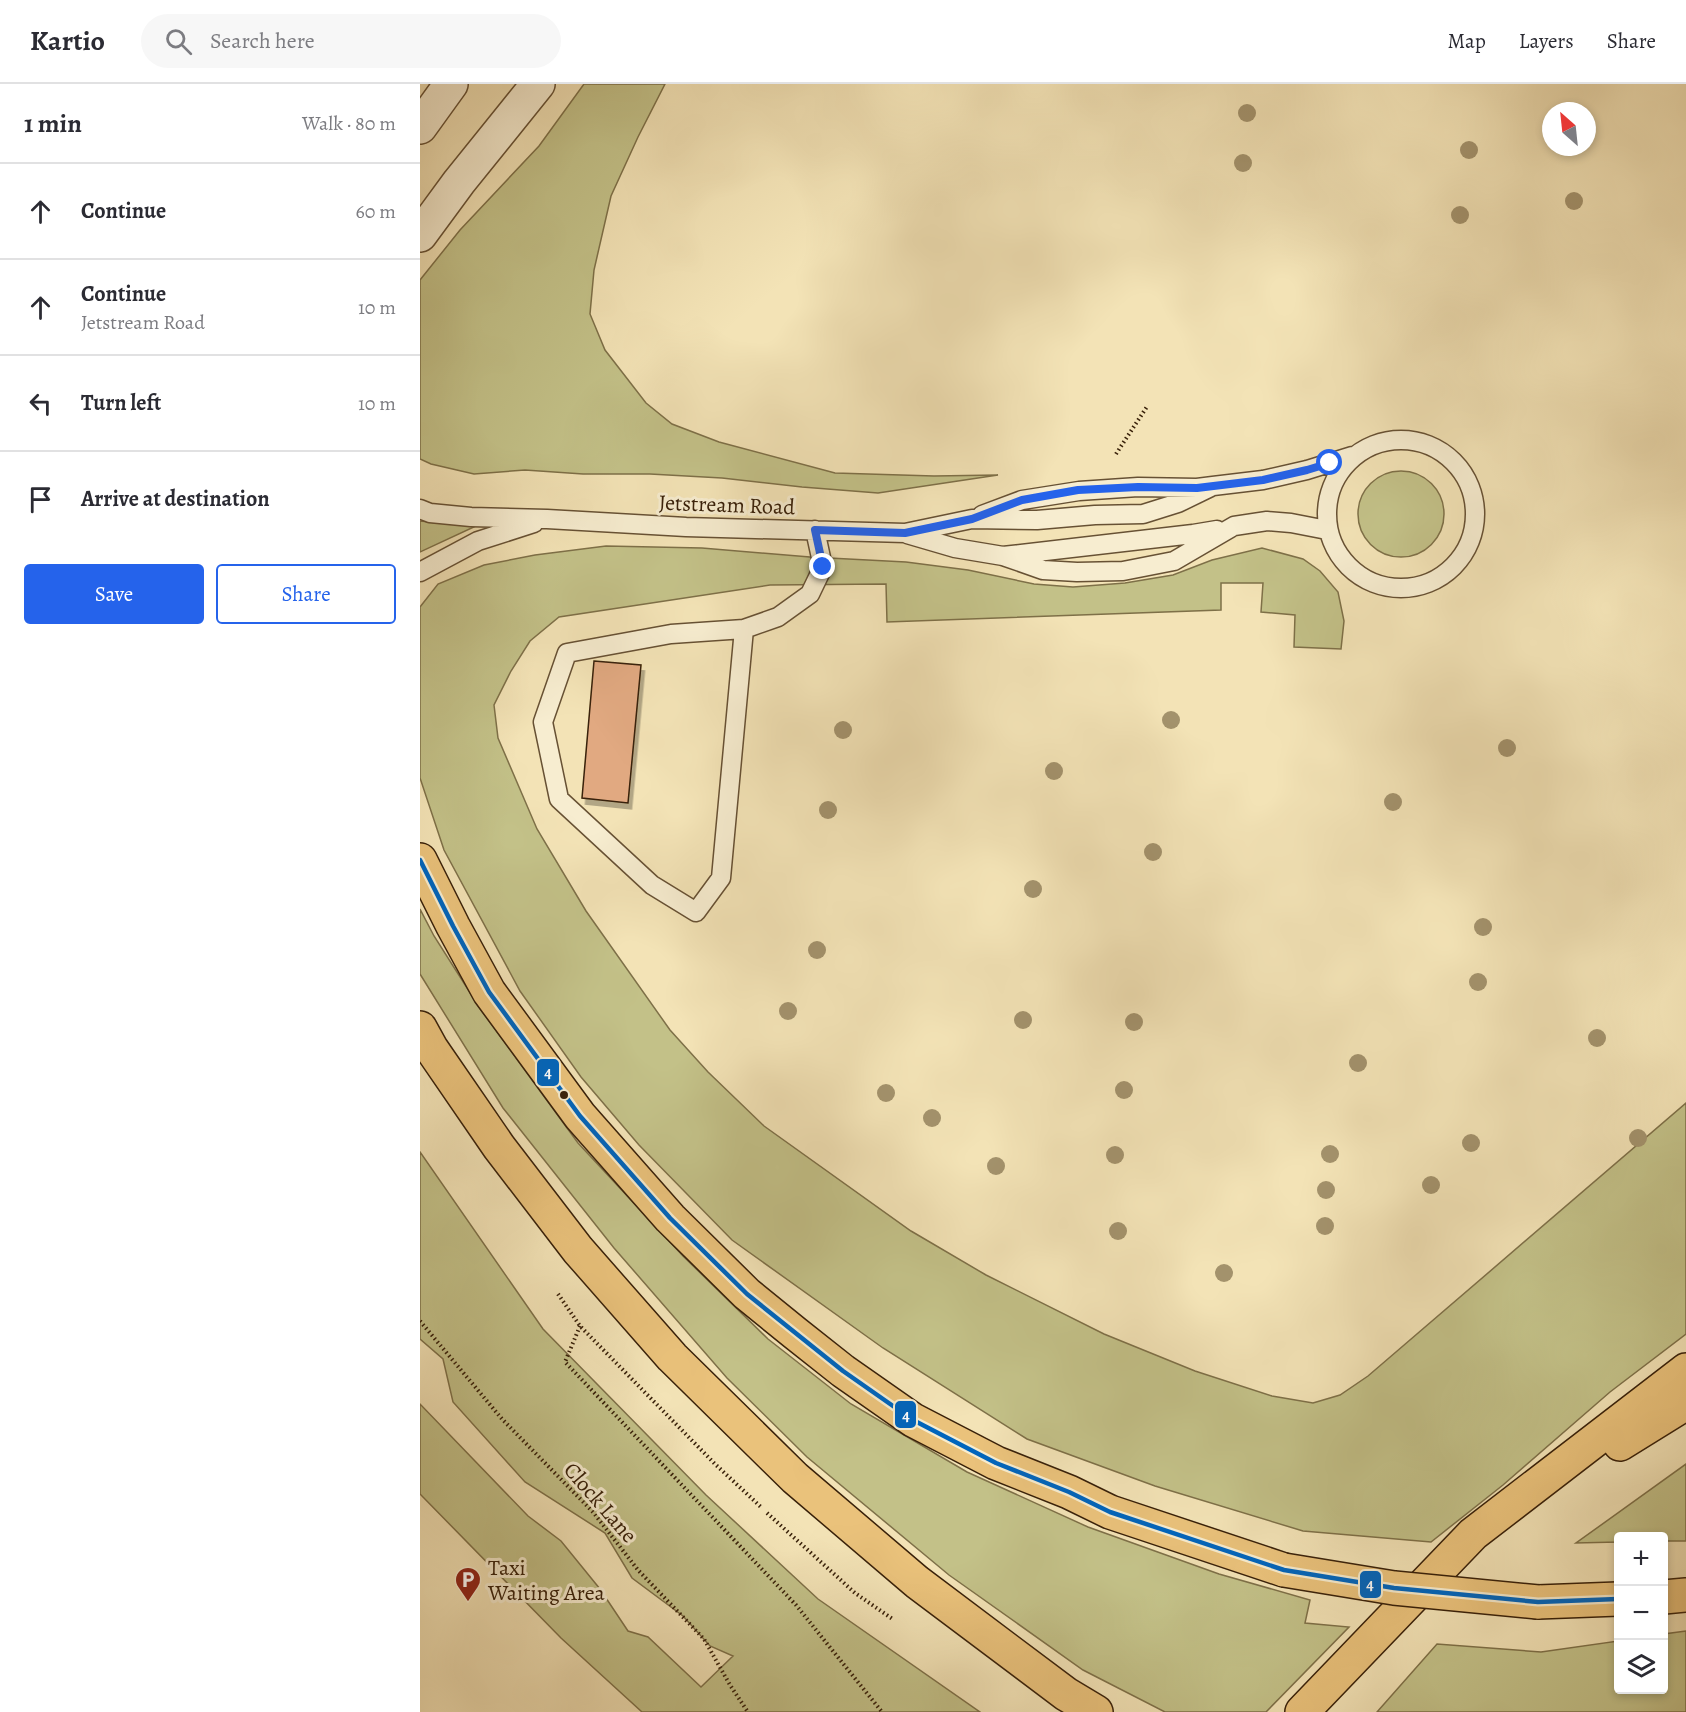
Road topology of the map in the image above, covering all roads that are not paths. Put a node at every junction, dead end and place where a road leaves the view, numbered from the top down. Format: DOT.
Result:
graph roads {
  1 [pos="451,84"];
  2 [pos="538,84"];
  3 [pos="420,127"];
  4 [pos="420,235"];
  5 [pos="1353,456"];
  6 [pos="1213,486"];
  7 [pos="420,509"];
  8 [pos="547,519"];
  9 [pos="972,519"];
  10 [pos="1234,526"];
  11 [pos="815,530"];
  12 [pos="1327,530"];
  13 [pos="905,533"];
  14 [pos="1003,556"];
  15 [pos="420,572"];
  16 [pos="744,629"];
  17 [pos="420,860"];
  18 [pos="420,1028"];
  19 [pos="1686,1370"];
  20 [pos="1686,1404"];
  21 [pos="1473,1534"];
  22 [pos="1686,1595"];
  23 [pos="1668,1597"];
  24 [pos="1614,1599"];
  25 [pos="1096,1712"];
  26 [pos="1302,1712"];
  1 -- 3 [label="street"];
  2 -- 4 [label="street"];
  5 -- 6 [label="lane"];
  5 -- 12 [label="lane"];
  5 -- 12 [label="lane"];
  6 -- 9 [label="lane"];
  6 -- 9 [label="lane"];
  7 -- 8 [label="lane, Jetstream Road"];
  8 -- 11 [label="lane, Jetstream Road"];
  8 -- 15 [label="lane, Jetstream Road"];
  9 -- 13 [label="lane"];
  10 -- 12 [label="lane"];
  10 -- 14 [label="lane"];
  10 -- 14 [label="lane"];
  11 -- 13 [label="lane, Jetstream Road"];
  11 -- 16 [label="lane"];
  13 -- 14 [label="lane"];
  16 -- 16 [label="lane"];
  17 -- 24 [label="highway, bridge"];
  18 -- 25 [label="highway"];
  19 -- 21 [label="highway"];
  20 -- 21 [label="highway"];
  21 -- 26 [label="highway"];
  22 -- 23 [label="highway"];
}
